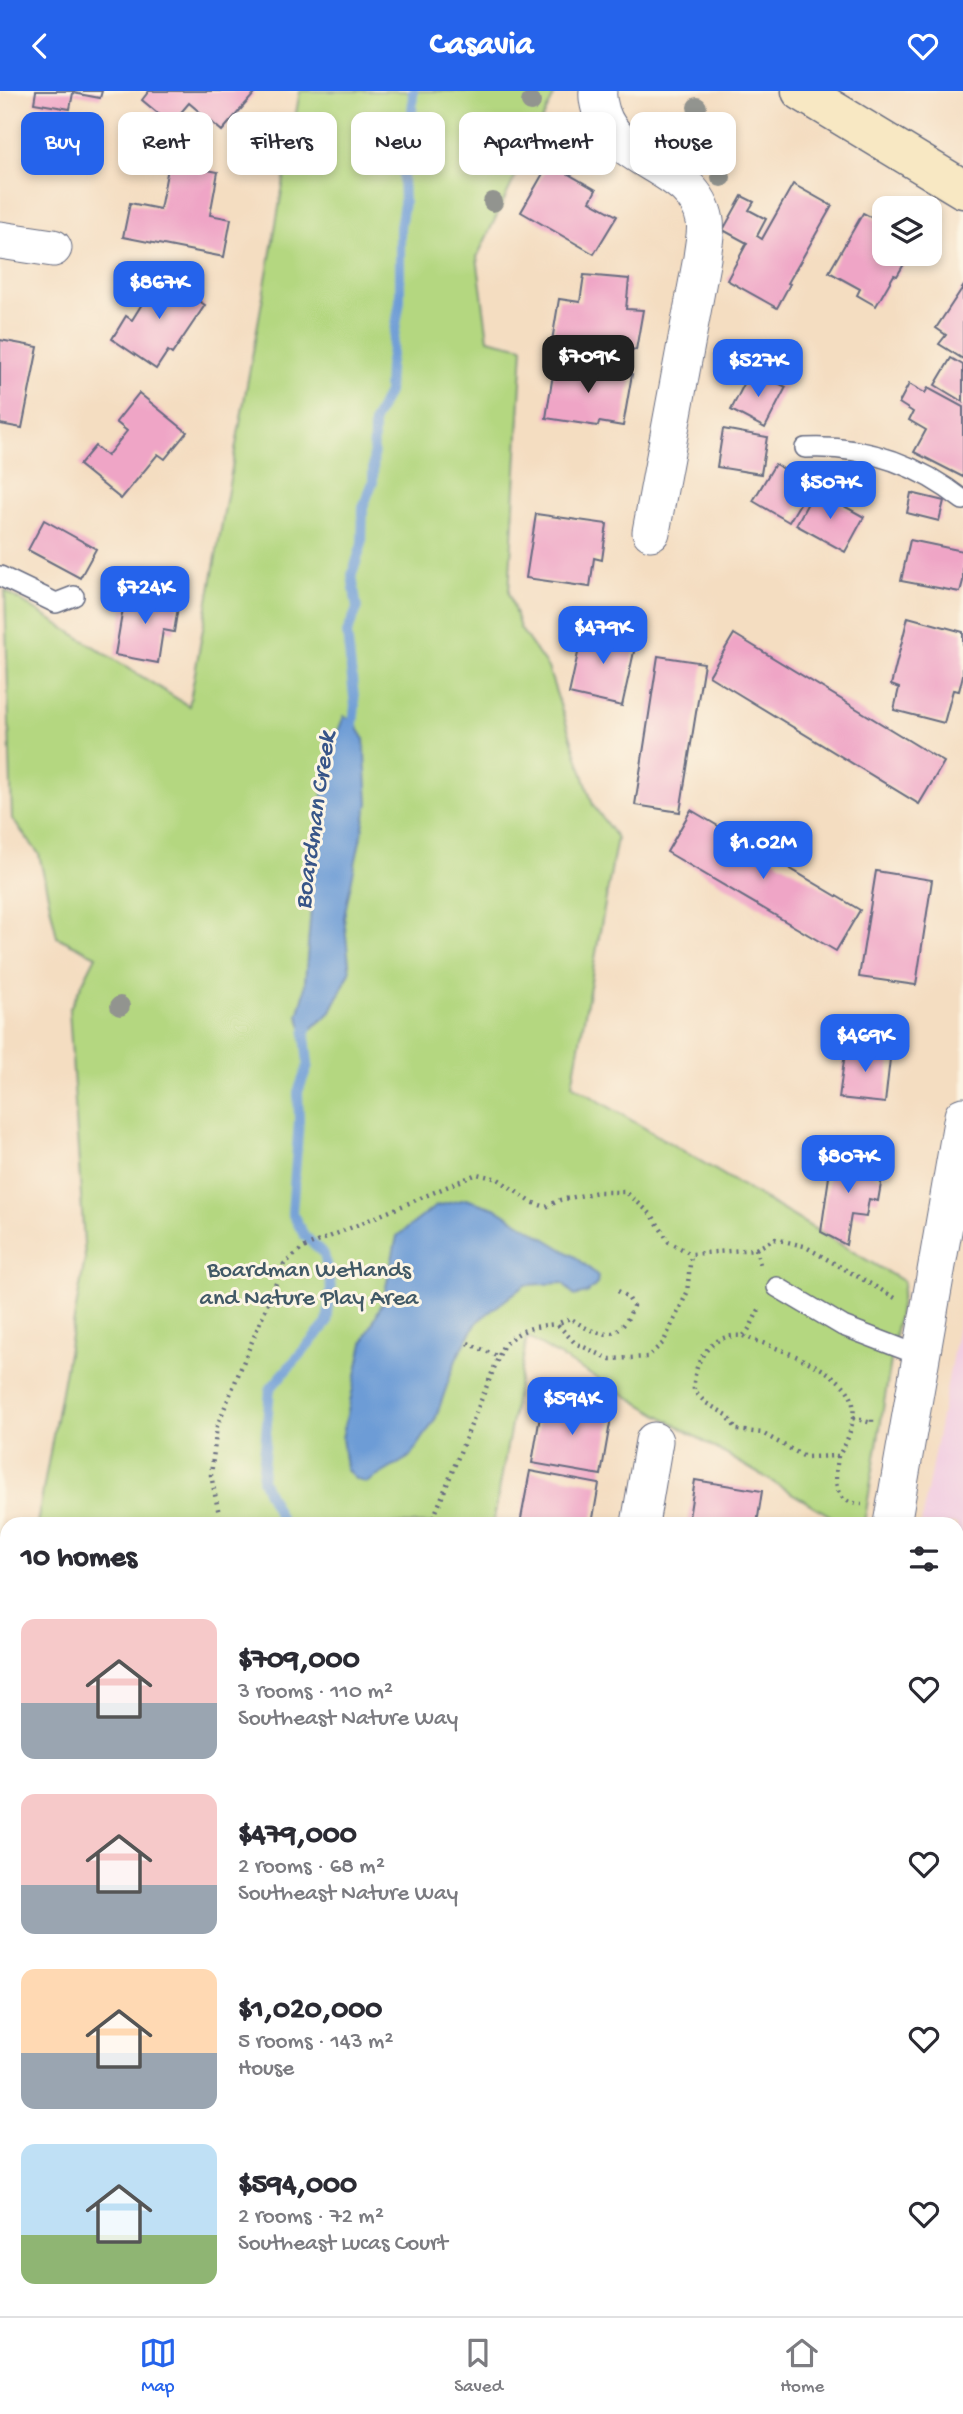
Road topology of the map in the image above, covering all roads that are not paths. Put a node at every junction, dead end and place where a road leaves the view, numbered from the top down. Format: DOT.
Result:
graph roads {
  1 [pos="598,91"];
  2 [pos="801,91"];
  3 [pos="963,189"];
  4 [pos="0,240"];
  5 [pos="53,248"];
  6 [pos="805,448"];
  7 [pos="963,500"];
  8 [pos="651,532"];
  9 [pos="0,576"];
  10 [pos="74,596"];
  11 [pos="963,1116"];
  12 [pos="777,1287"];
  13 [pos="921,1356"];
  14 [pos="654,1441"];
  15 [pos="893,1514"];
  16 [pos="640,1517"];
  1 -- 8 [label="street"];
  2 -- 3 [label="main road"];
  4 -- 5 [label="street"];
  6 -- 7 [label="lane"];
  9 -- 10 [label="lane"];
  11 -- 13 [label="street"];
  12 -- 13 [label="lane"];
  13 -- 15 [label="street"];
  14 -- 16 [label="street"];
}
